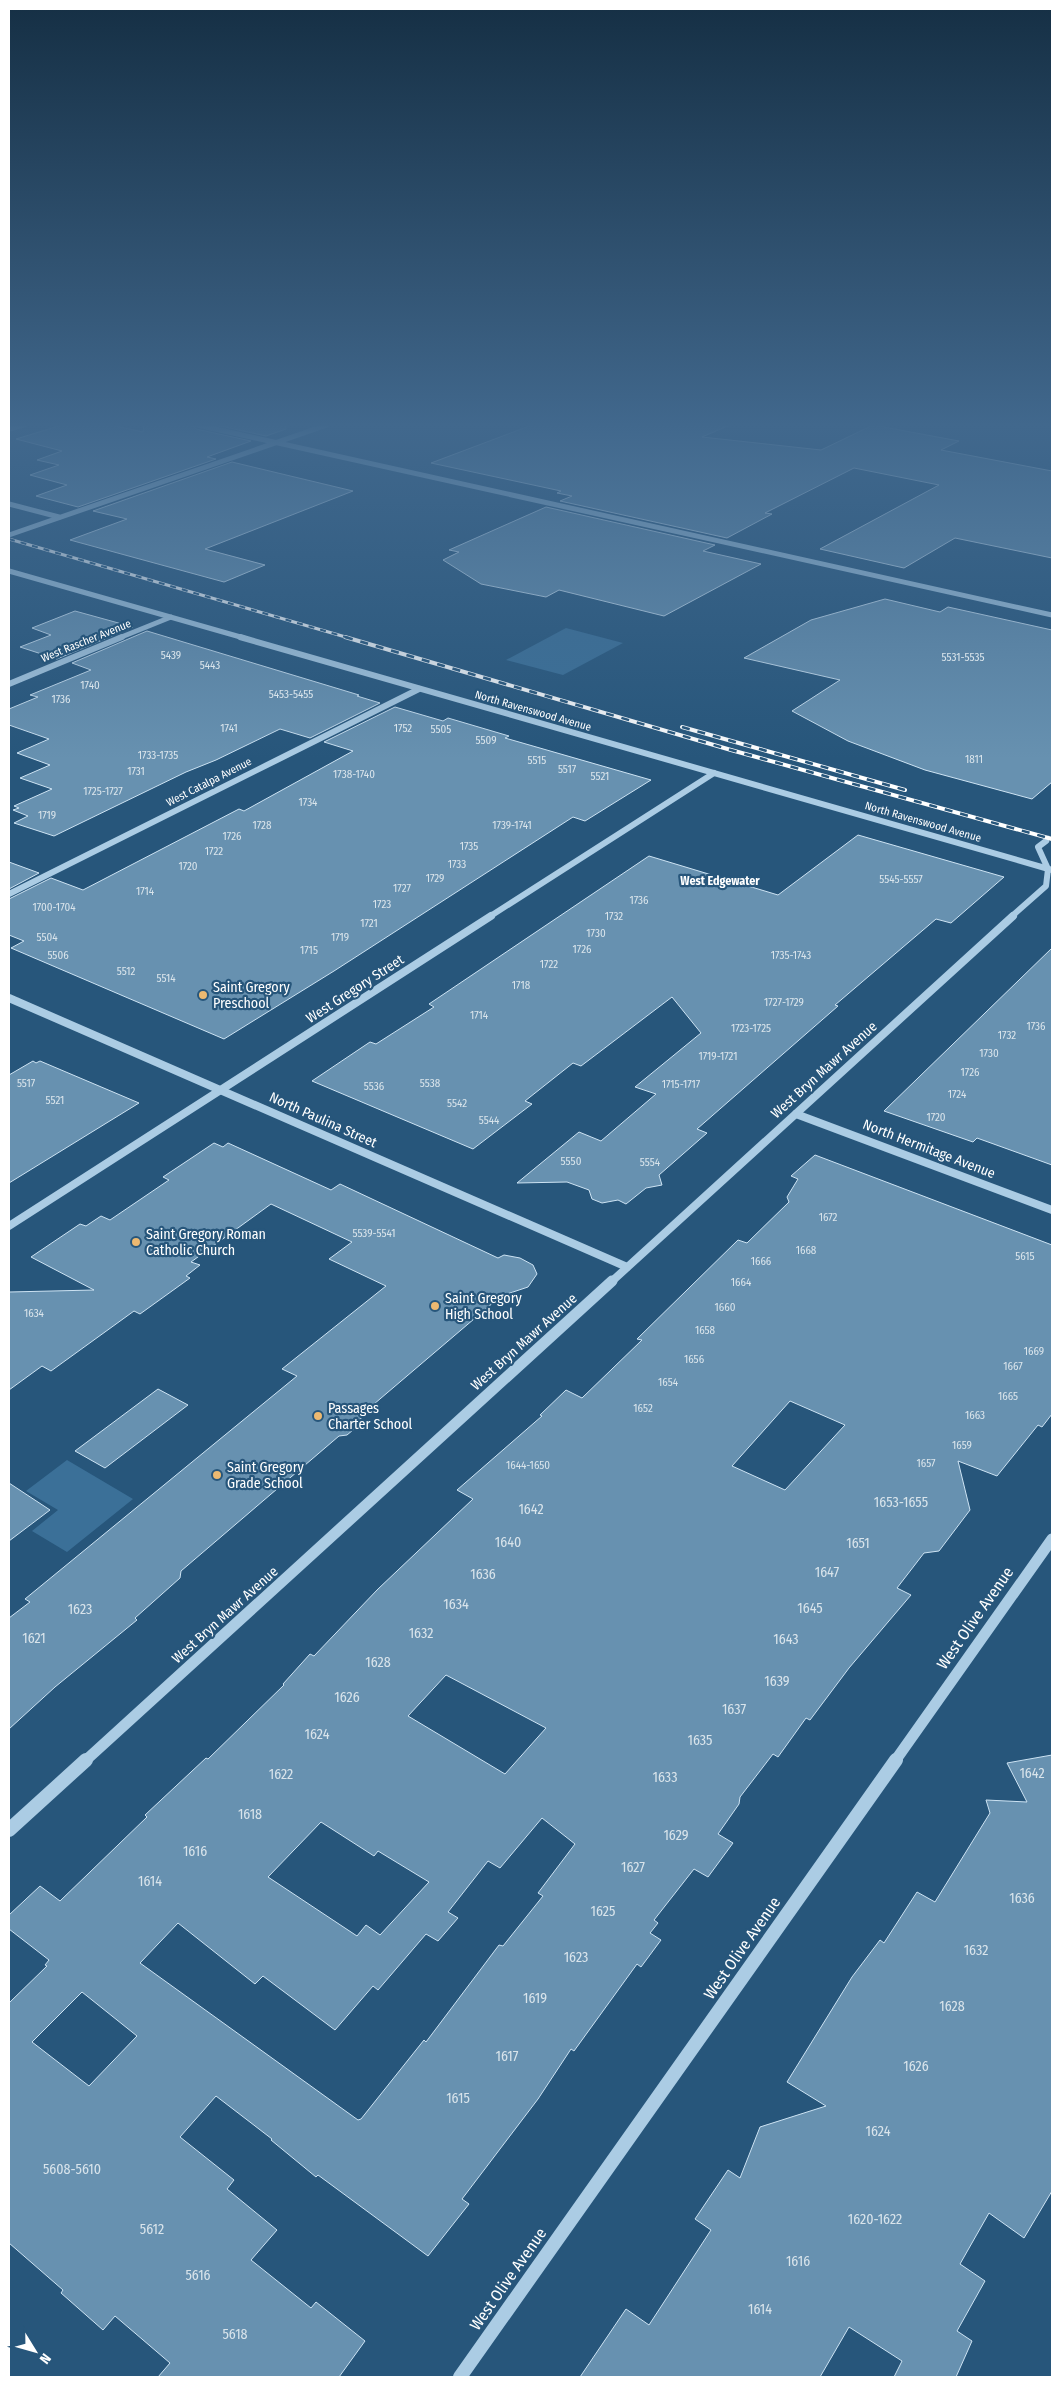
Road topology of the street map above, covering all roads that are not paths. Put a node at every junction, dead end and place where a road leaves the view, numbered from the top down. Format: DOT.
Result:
graph roads {
  1 [pos="699,536"];
  2 [pos="9,571"];
  3 [pos="1052,615"];
  4 [pos="170,617"];
  5 [pos="9,684"];
  6 [pos="418,689"];
  7 [pos="714,773"];
  8 [pos="1046,841"];
  9 [pos="1051,868"];
  10 [pos="9,894"];
  11 [pos="9,998"];
  12 [pos="220,1090"];
  13 [pos="796,1114"];
  14 [pos="1052,1210"];
  15 [pos="9,1226"];
  16 [pos="627,1268"];
  17 [pos="1052,1539"];
  18 [pos="9,1830"];
  19 [pos="460,2377"];
  1 -- 3 [label="street"];
  2 -- 4 [label="street, North Ravenswood Avenue"];
  4 -- 5 [label="street, West Rascher Avenue"];
  4 -- 6 [label="street, North Ravenswood Avenue"];
  6 -- 7 [label="street, North Ravenswood Avenue"];
  6 -- 10 [label="street, West Catalpa Avenue"];
  7 -- 9 [label="street, North Ravenswood Avenue"];
  7 -- 12 [label="street, West Gregory Street"];
  8 -- 9 [label="street"];
  9 -- 13 [label="street, West Bryn Mawr Avenue"];
  11 -- 12 [label="street, North Paulina Street"];
  12 -- 15 [label="street, West Gregory Street"];
  12 -- 16 [label="street, North Paulina Street"];
  13 -- 14 [label="street, North Hermitage Avenue"];
  13 -- 16 [label="street, West Bryn Mawr Avenue"];
  16 -- 18 [label="street, West Bryn Mawr Avenue"];
  17 -- 19 [label="street, West Olive Avenue"];
}
